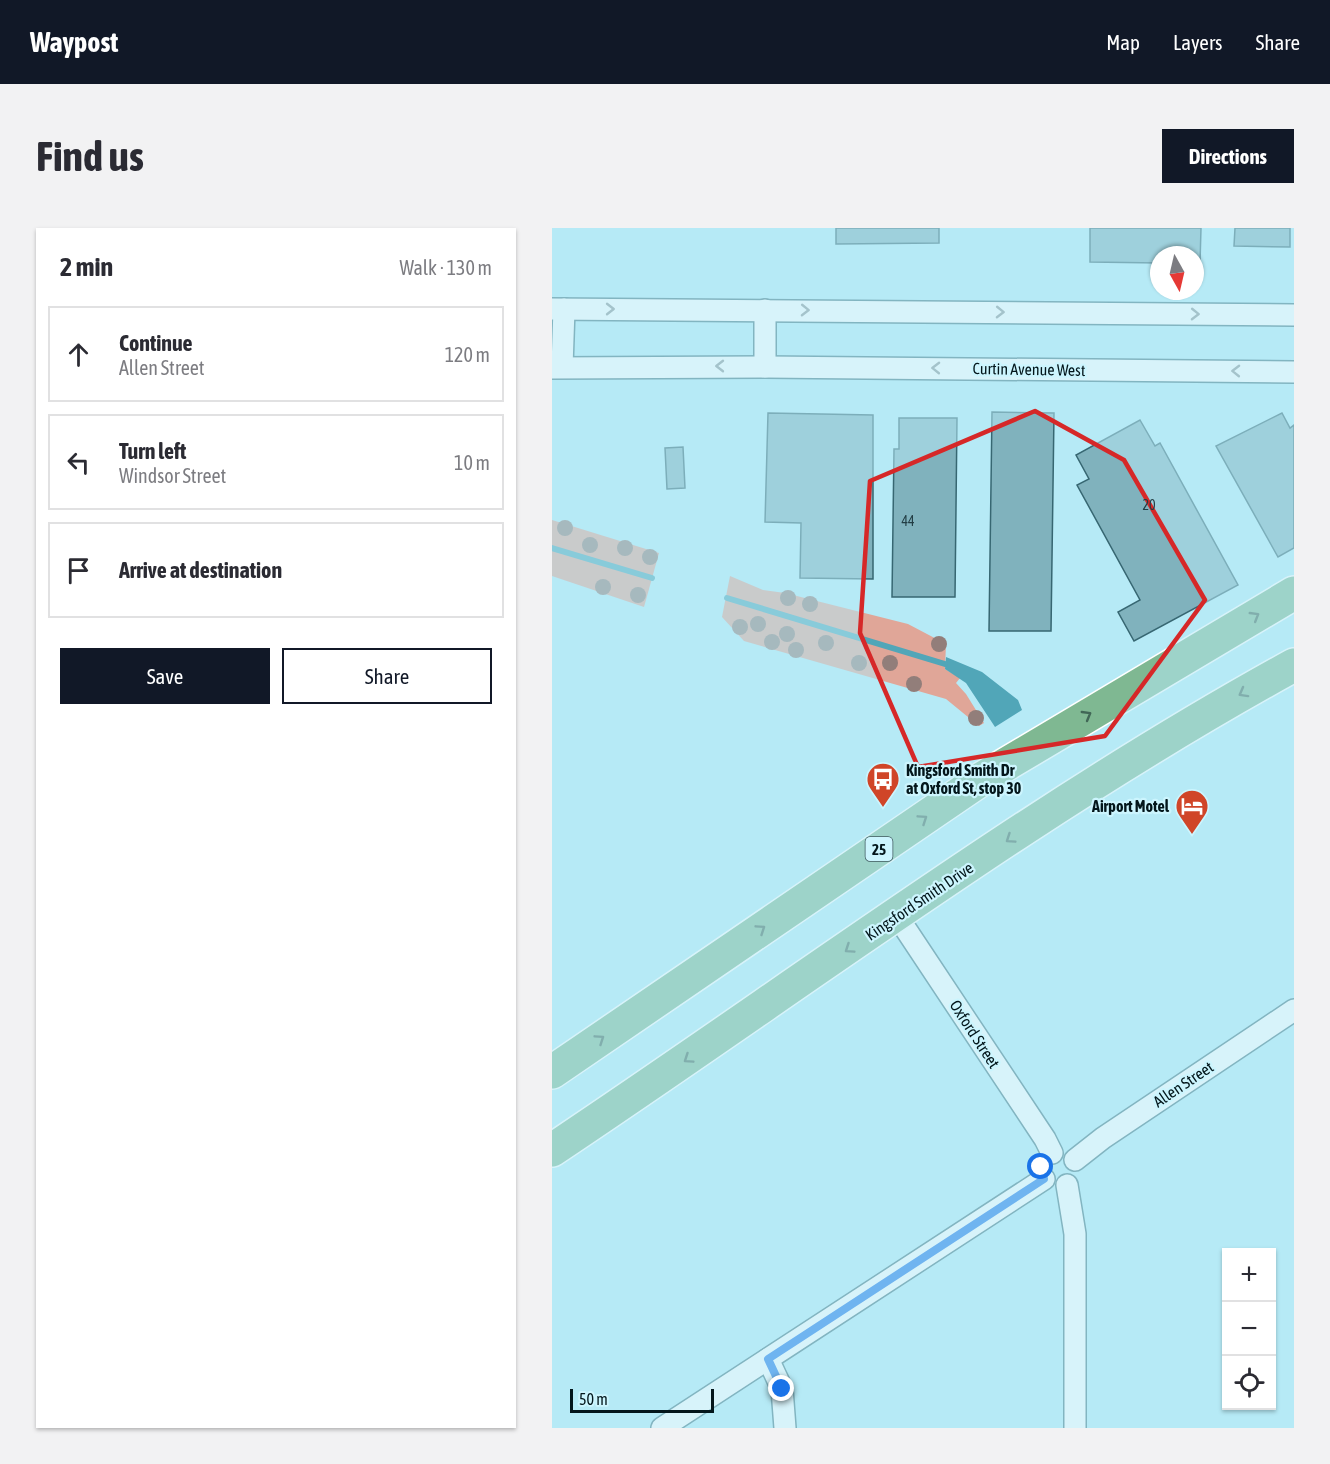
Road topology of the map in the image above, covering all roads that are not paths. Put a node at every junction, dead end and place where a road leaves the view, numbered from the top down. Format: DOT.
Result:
graph roads {
  1 [pos="558,309"];
  2 [pos="765,310"];
  3 [pos="1294,315"];
  4 [pos="765,367"];
  5 [pos="557,368"];
  6 [pos="1294,372"];
  7 [pos="1294,593"];
  8 [pos="1294,665"];
  9 [pos="897,916"];
  10 [pos="1294,1010"];
  11 [pos="552,1072"];
  12 [pos="552,1150"];
  13 [pos="1052,1153"];
  14 [pos="1075,1160"];
  15 [pos="1044,1179"];
  16 [pos="1067,1185"];
  17 [pos="768,1359"];
  18 [pos="662,1428"];
  19 [pos="785,1428"];
  20 [pos="1075,1428"];
  1 -- 2 [label="street, Curtin Avenue West, one-way"];
  1 -- 5 [label="street, Curtin Avenue West"];
  2 -- 3 [label="street, Curtin Avenue West, one-way"];
  2 -- 4 [label="street"];
  4 -- 5 [label="street, Curtin Avenue West, one-way"];
  6 -- 4 [label="street, Curtin Avenue West, one-way"];
  11 -- 7 [label="highway, 25, one-way"];
  8 -- 9 [label="highway, Kingsford Smith Drive, one-way"];
  9 -- 12 [label="highway, Kingsford Smith Drive, one-way"];
  9 -- 13 [label="street, Oxford Street"];
  10 -- 14 [label="street, Allen Street"];
  13 -- 14 [label="street"];
  13 -- 15 [label="street"];
  14 -- 16 [label="street"];
  15 -- 16 [label="street"];
  15 -- 17 [label="street"];
  16 -- 20 [label="street"];
  17 -- 18 [label="street"];
  17 -- 19 [label="street"];
}
